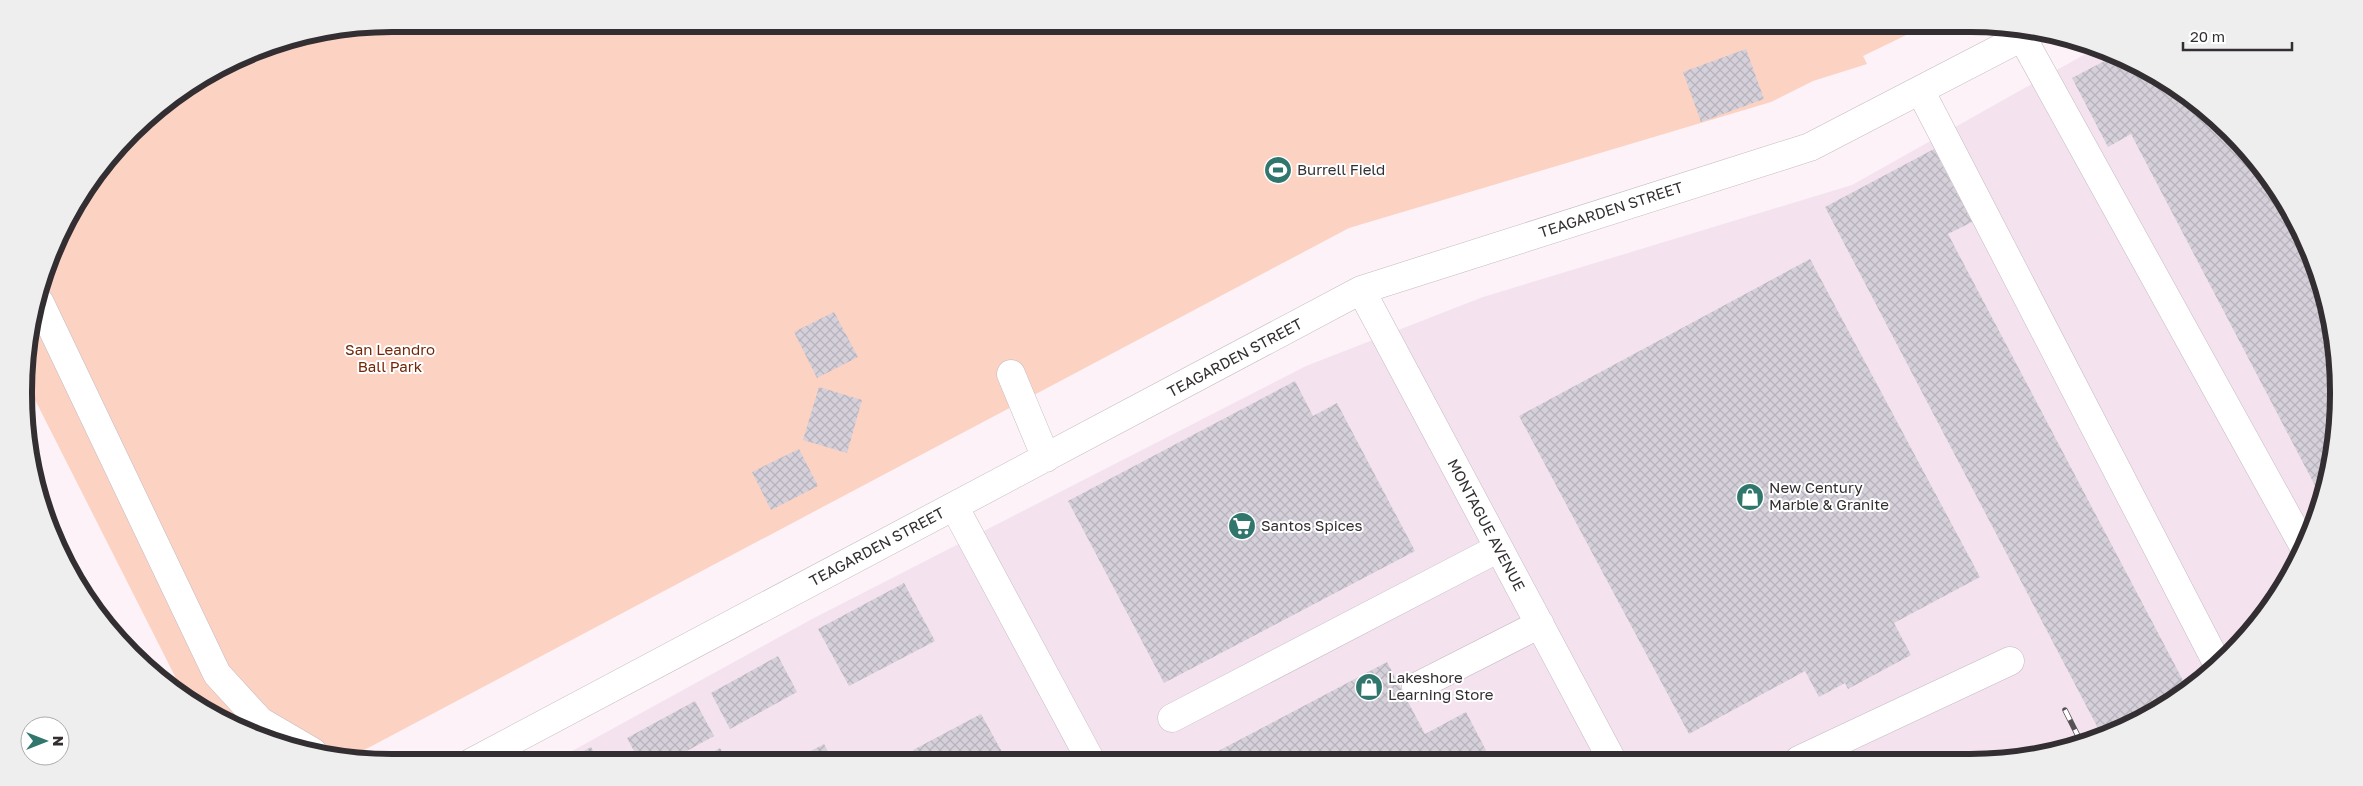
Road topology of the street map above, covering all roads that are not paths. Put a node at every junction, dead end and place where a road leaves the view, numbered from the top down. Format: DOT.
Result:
graph roads {
  1 [pos="2022,37"];
  2 [pos="2029,38"];
  3 [pos="1920,90"];
  4 [pos="1361,290"];
  5 [pos="43,309"];
  6 [pos="1012,374"];
  7 [pos="1046,458"];
  8 [pos="954,506"];
  9 [pos="2299,538"];
  10 [pos="1497,549"];
  11 [pos="1540,624"];
  12 [pos="2214,658"];
  13 [pos="2010,661"];
  14 [pos="1416,687"];
  15 [pos="1172,718"];
  16 [pos="288,737"];
  17 [pos="487,754"];
  18 [pos="1087,754"];
  19 [pos="1609,754"];
  20 [pos="1812,754"];
  1 -- 3 [label="street, TEAGARDEN STREET"];
  2 -- 9 [label="street"];
  3 -- 4 [label="street, TEAGARDEN STREET"];
  3 -- 12 [label="street"];
  4 -- 7 [label="street, TEAGARDEN STREET"];
  4 -- 10 [label="street, MONTAGUE AVENUE"];
  5 -- 16 [label="street"];
  6 -- 7 [label="street"];
  7 -- 8 [label="street, TEAGARDEN STREET"];
  8 -- 17 [label="street, TEAGARDEN STREET"];
  8 -- 18 [label="street"];
  10 -- 11 [label="street, MONTAGUE AVENUE"];
  10 -- 15 [label="street"];
  11 -- 14 [label="street"];
  11 -- 19 [label="street, MONTAGUE AVENUE"];
  13 -- 20 [label="street"];
}
